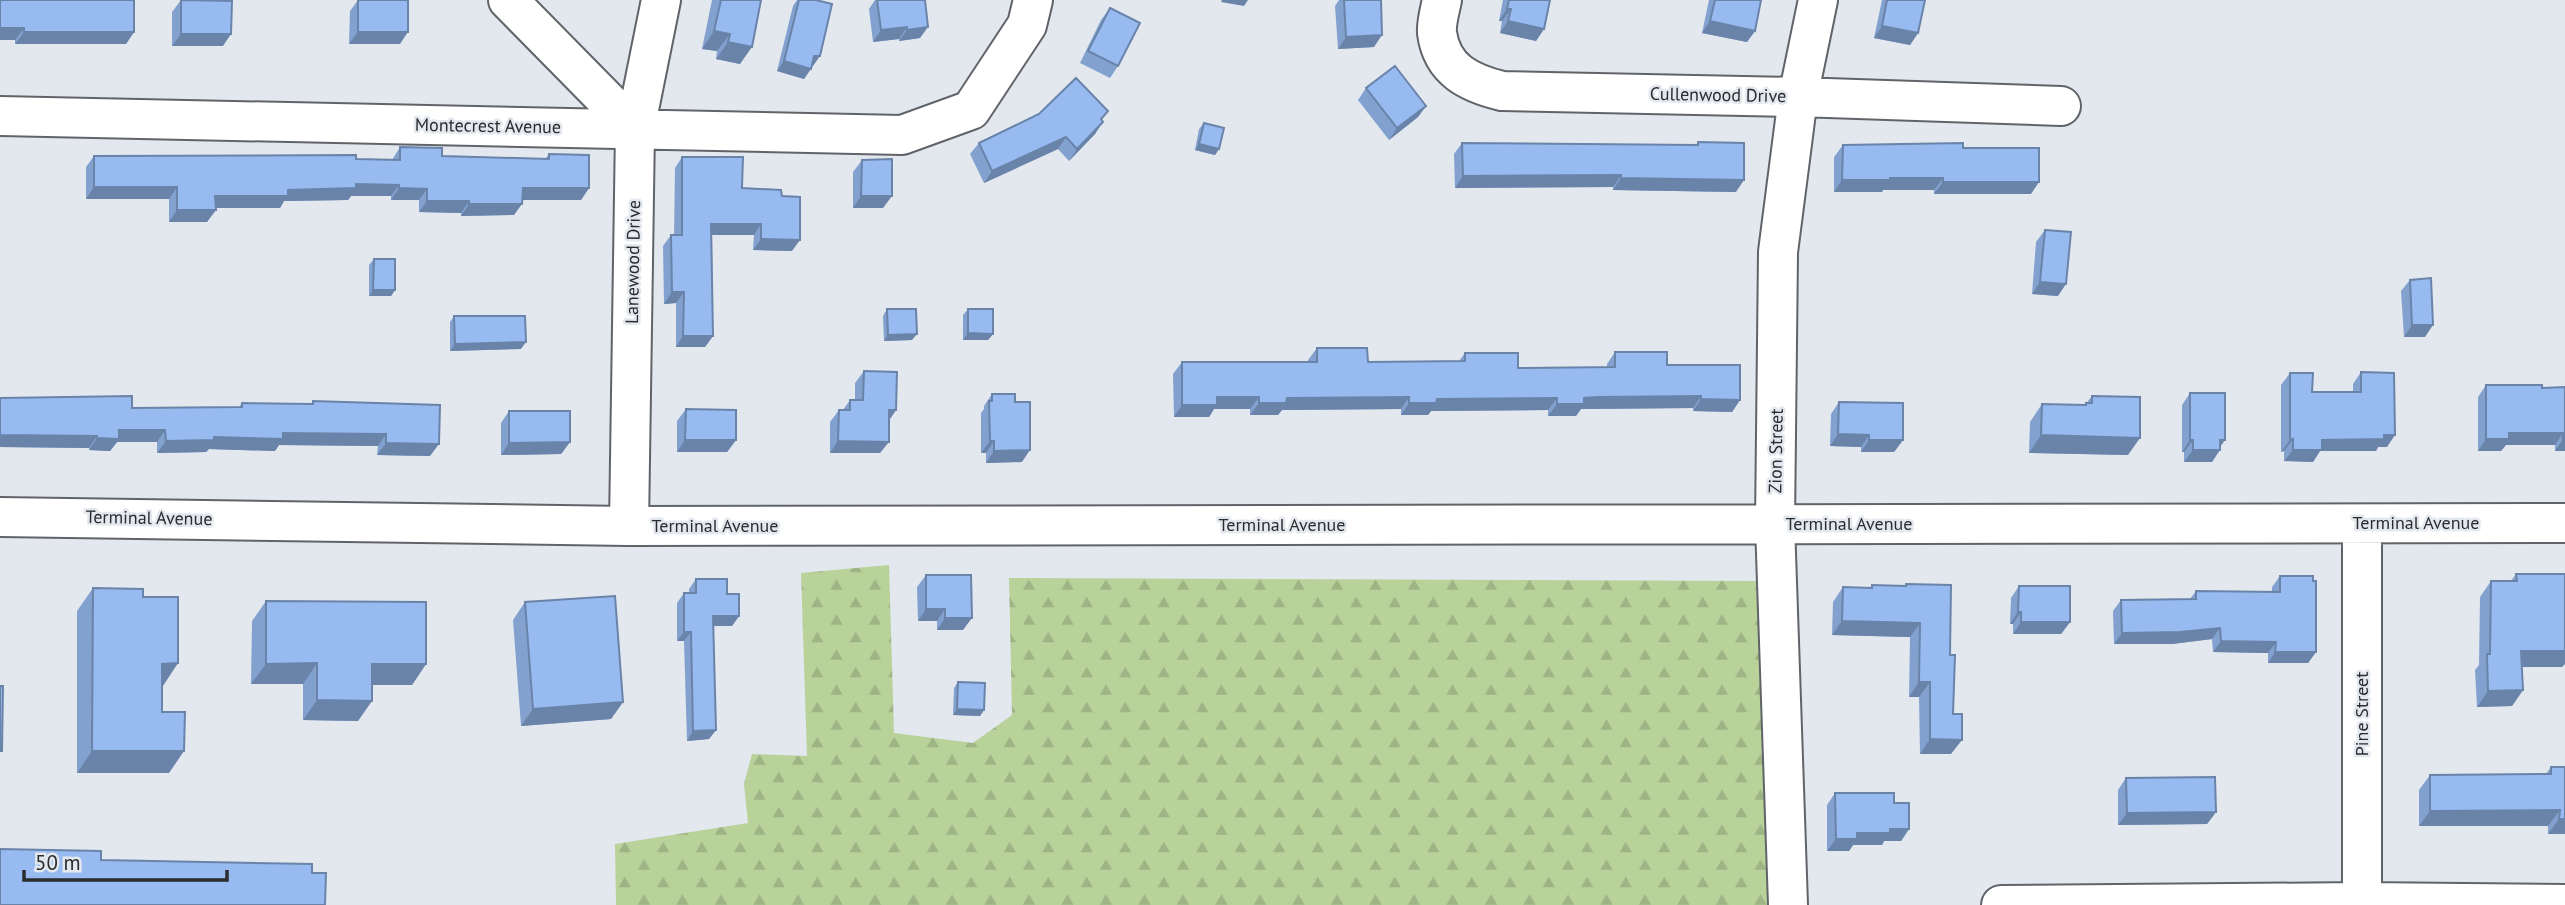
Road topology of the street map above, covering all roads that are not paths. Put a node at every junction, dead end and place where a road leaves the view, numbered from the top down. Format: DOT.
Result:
graph roads {
  1 [pos="508,0"];
  2 [pos="661,0"];
  3 [pos="1033,0"];
  4 [pos="1441,0"];
  5 [pos="1818,0"];
  6 [pos="1798,97"];
  7 [pos="2062,106"];
  8 [pos="0,116"];
  9 [pos="635,130"];
  10 [pos="0,517"];
  11 [pos="2565,523"];
  12 [pos="1775,524"];
  13 [pos="2362,524"];
  14 [pos="629,526"];
  15 [pos="2362,903"];
  16 [pos="2565,904"];
  17 [pos="1788,905"];
  18 [pos="2001,905"];
  1 -- 9 [label="street"];
  2 -- 9 [label="street, Lanewood Drive"];
  3 -- 9 [label="street, Montecrest Avenue"];
  4 -- 6 [label="street, Cullenwood Drive"];
  5 -- 6 [label="street, Zion Street"];
  6 -- 7 [label="street, Cullenwood Drive"];
  6 -- 12 [label="street, Zion Street"];
  8 -- 9 [label="street, Montecrest Avenue"];
  9 -- 14 [label="street, Lanewood Drive"];
  10 -- 14 [label="street, Terminal Avenue"];
  11 -- 13 [label="street, Terminal Avenue"];
  12 -- 13 [label="street, Terminal Avenue"];
  12 -- 14 [label="street, Terminal Avenue"];
  12 -- 17 [label="street, Zion Street"];
  13 -- 15 [label="street, Pine Street"];
  15 -- 16 [label="street"];
  15 -- 18 [label="street"];
}
